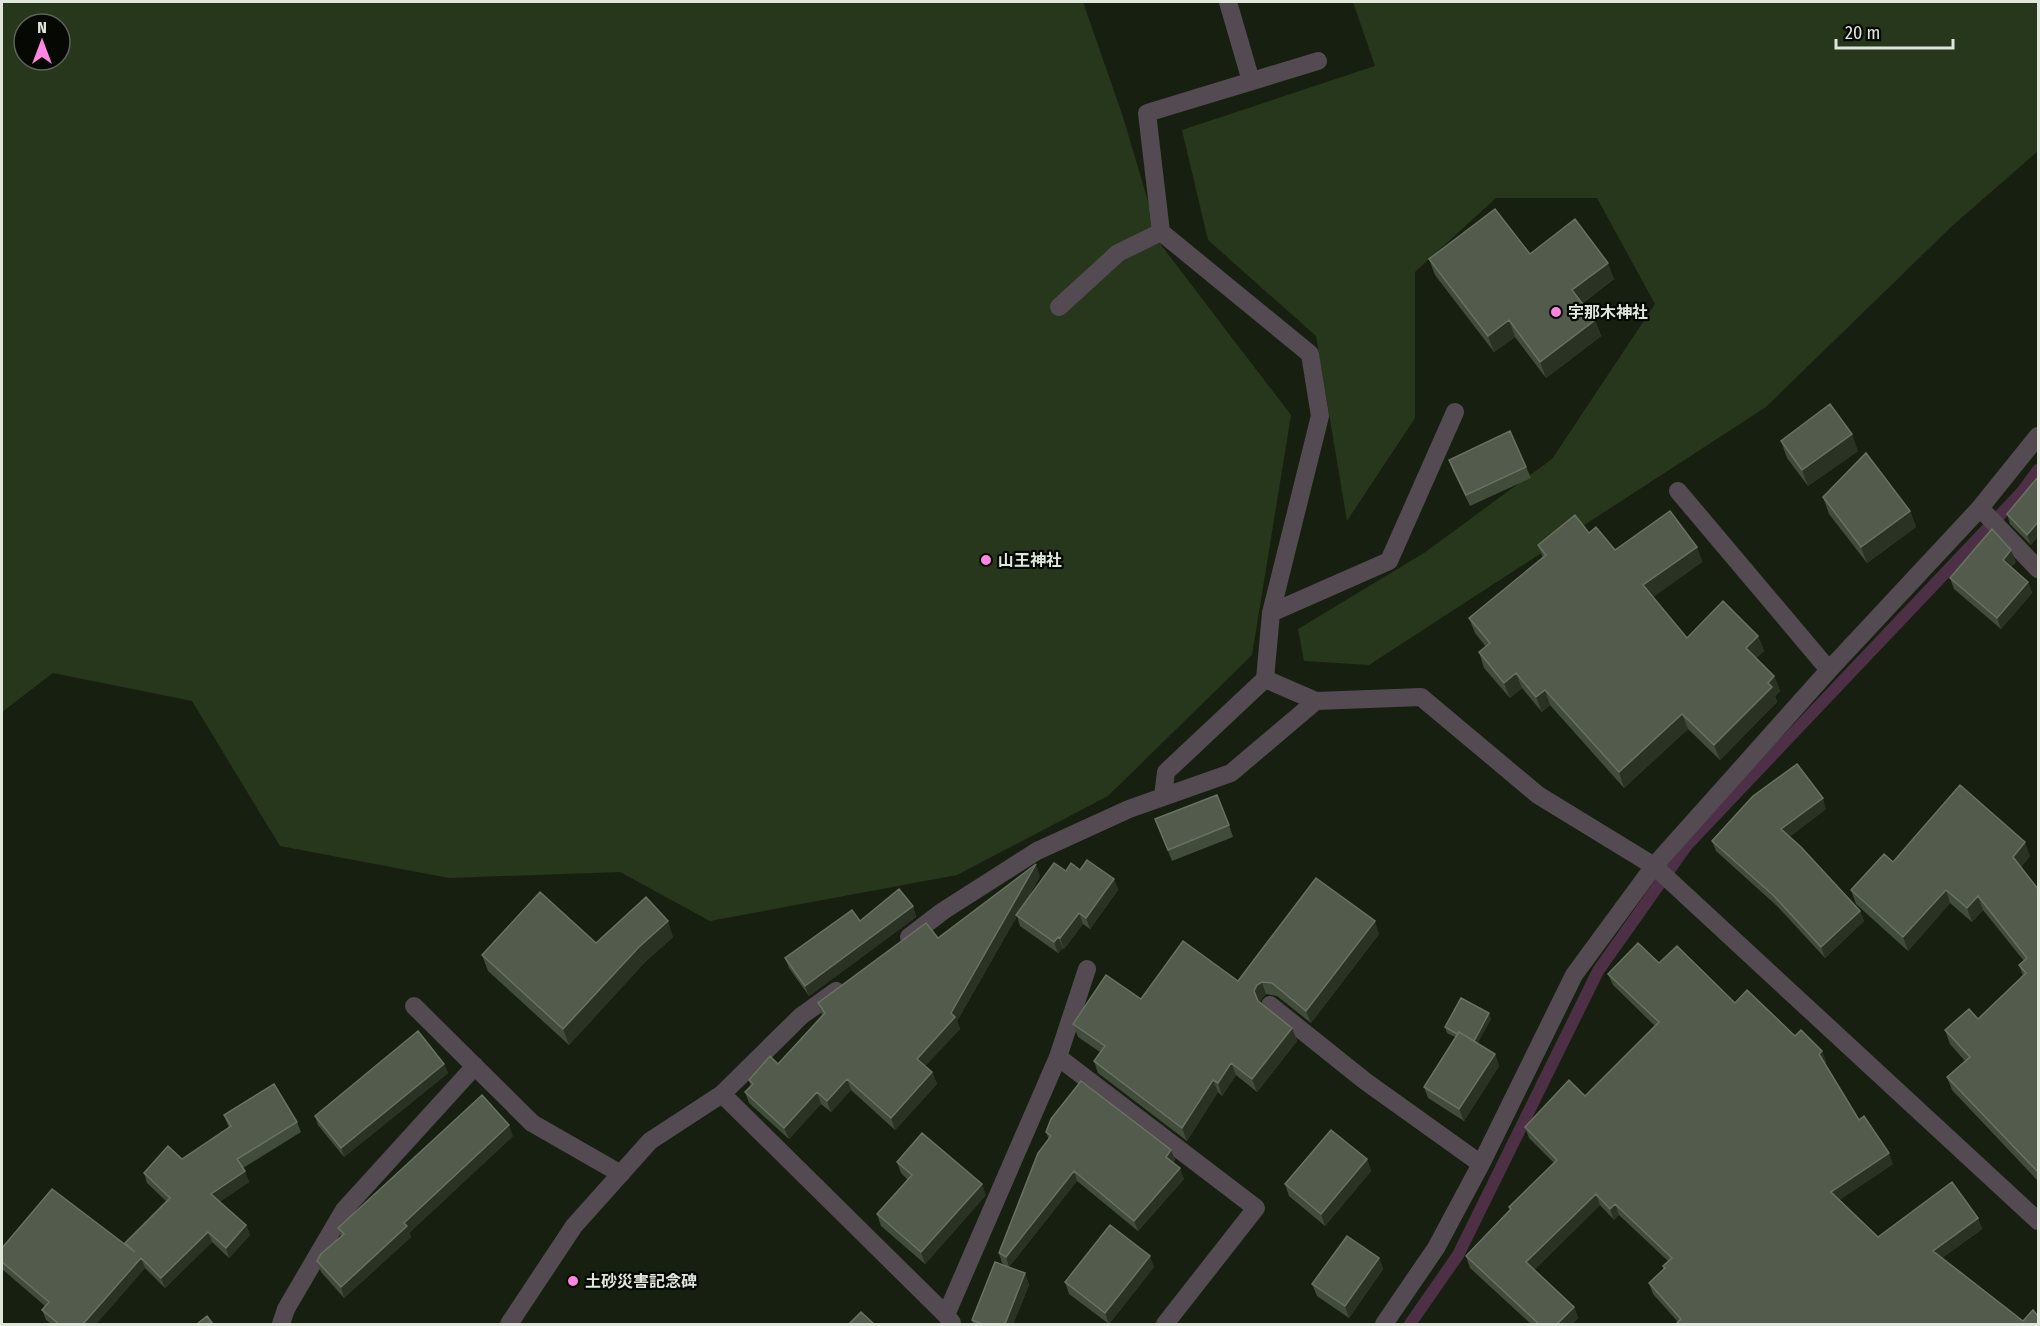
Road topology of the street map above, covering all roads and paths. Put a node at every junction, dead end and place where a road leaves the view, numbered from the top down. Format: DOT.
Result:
graph roads {
  1 [pos="1228,2"];
  2 [pos="1318,61"];
  3 [pos="1251,81"];
  4 [pos="1161,232"];
  5 [pos="1059,307"];
  6 [pos="1455,412"];
  7 [pos="2038,436"];
  8 [pos="1678,491"];
  9 [pos="1980,508"];
  10 [pos="2038,569"];
  11 [pos="1270,613"];
  12 [pos="1829,670"];
  13 [pos="1265,679"];
  14 [pos="1316,701"];
  15 [pos="1163,796"];
  16 [pos="1654,866"];
  17 [pos="896,946"];
  18 [pos="1087,969"];
  19 [pos="849,981"];
  20 [pos="1270,1005"];
  21 [pos="414,1006"];
  22 [pos="1058,1057"];
  23 [pos="475,1066"];
  24 [pos="722,1094"];
  25 [pos="1481,1164"];
  26 [pos="621,1174"];
  27 [pos="2038,1221"];
  28 [pos="950,1320"];
  29 [pos="281,1324"];
  30 [pos="508,1324"];
  31 [pos="1165,1324"];
  32 [pos="1384,1324"];
  1 -- 3 [label="street"];
  2 -- 3 [label="street"];
  3 -- 4 [label="street"];
  4 -- 5 [label="street"];
  4 -- 11 [label="street"];
  6 -- 11 [label="street"];
  7 -- 9 [label="street"];
  8 -- 12 [label="street"];
  9 -- 10 [label="street"];
  9 -- 12 [label="street"];
  11 -- 13 [label="street"];
  12 -- 16 [label="street"];
  13 -- 14 [label="street"];
  13 -- 15 [label="street"];
  14 -- 15 [label="street"];
  14 -- 16 [label="street"];
  15 -- 17 [label="street"];
  16 -- 25 [label="street"];
  16 -- 27 [label="street"];
  18 -- 22 [label="street"];
  19 -- 24 [label="street"];
  20 -- 25 [label="street"];
  21 -- 23 [label="street"];
  22 -- 28 [label="street"];
  22 -- 31 [label="street"];
  23 -- 26 [label="street"];
  23 -- 29 [label="street"];
  24 -- 26 [label="street"];
  24 -- 28 [label="street"];
  25 -- 32 [label="street"];
  26 -- 30 [label="street"];
}
